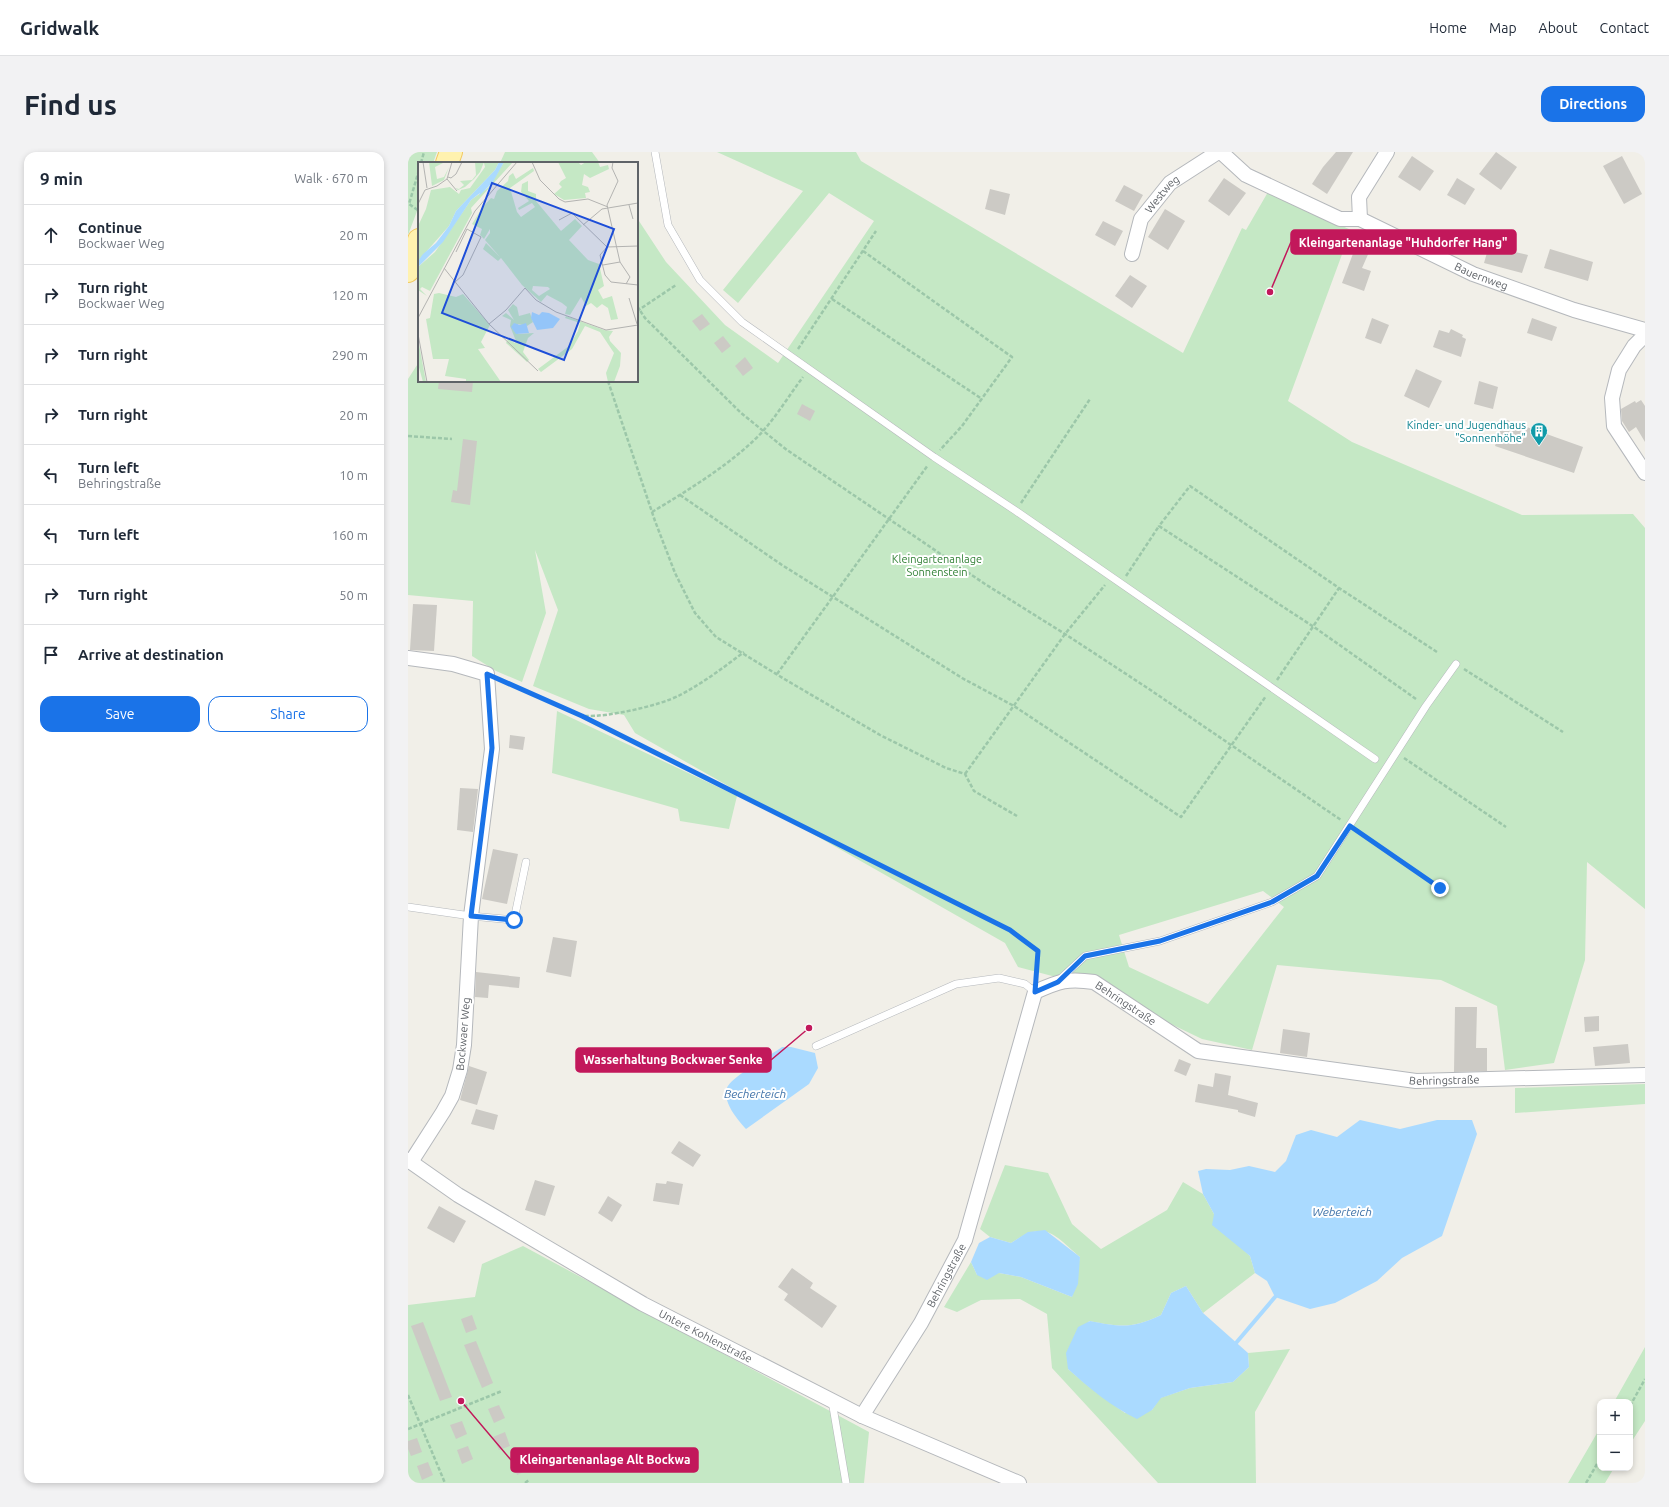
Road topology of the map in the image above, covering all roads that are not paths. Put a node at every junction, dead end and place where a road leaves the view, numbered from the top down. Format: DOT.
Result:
graph roads {
  1 [pos="451,152"];
  2 [pos="655,152"];
  3 [pos="1219,152"];
  4 [pos="1387,152"];
  5 [pos="447,162"];
  6 [pos="1360,219"];
  7 [pos="418,243"];
  8 [pos="1132,254"];
  9 [pos="408,271"];
  10 [pos="1645,330"];
  11 [pos="1645,335"];
  12 [pos="1645,473"];
  13 [pos="408,658"];
  14 [pos="1456,664"];
  15 [pos="1375,759"];
  16 [pos="526,862"];
  17 [pos="408,907"];
  18 [pos="471,916"];
  19 [pos="1058,982"];
  20 [pos="1035,992"];
  21 [pos="816,1046"];
  22 [pos="1645,1074"];
  23 [pos="410,1161"];
  24 [pos="832,1401"];
  25 [pos="862,1416"];
  26 [pos="846,1483"];
  27 [pos="1019,1483"];
  1 -- 5 [label="main road"];
  2 -- 15 [label="lane"];
  3 -- 6 [label="street, Bauernweg"];
  3 -- 8 [label="street, Westweg"];
  4 -- 6 [label="street"];
  6 -- 10 [label="street, Bauernweg"];
  7 -- 9 [label="main road"];
  11 -- 12 [label="street"];
  13 -- 18 [label="street, Bockwaer Weg"];
  14 -- 19 [label="lane"];
  16 -- 18 [label="lane"];
  17 -- 18 [label="lane"];
  18 -- 23 [label="street, Bockwaer Weg"];
  19 -- 20 [label="street, Behringstraße"];
  19 -- 22 [label="street, Behringstraße"];
  20 -- 21 [label="lane"];
  20 -- 25 [label="street, Behringstraße"];
  23 -- 24 [label="street, Untere Kohlenstraße"];
  24 -- 25 [label="street, Untere Kohlenstraße"];
  24 -- 26 [label="lane"];
  25 -- 27 [label="street, Untere Kohlenstraße"];
}
